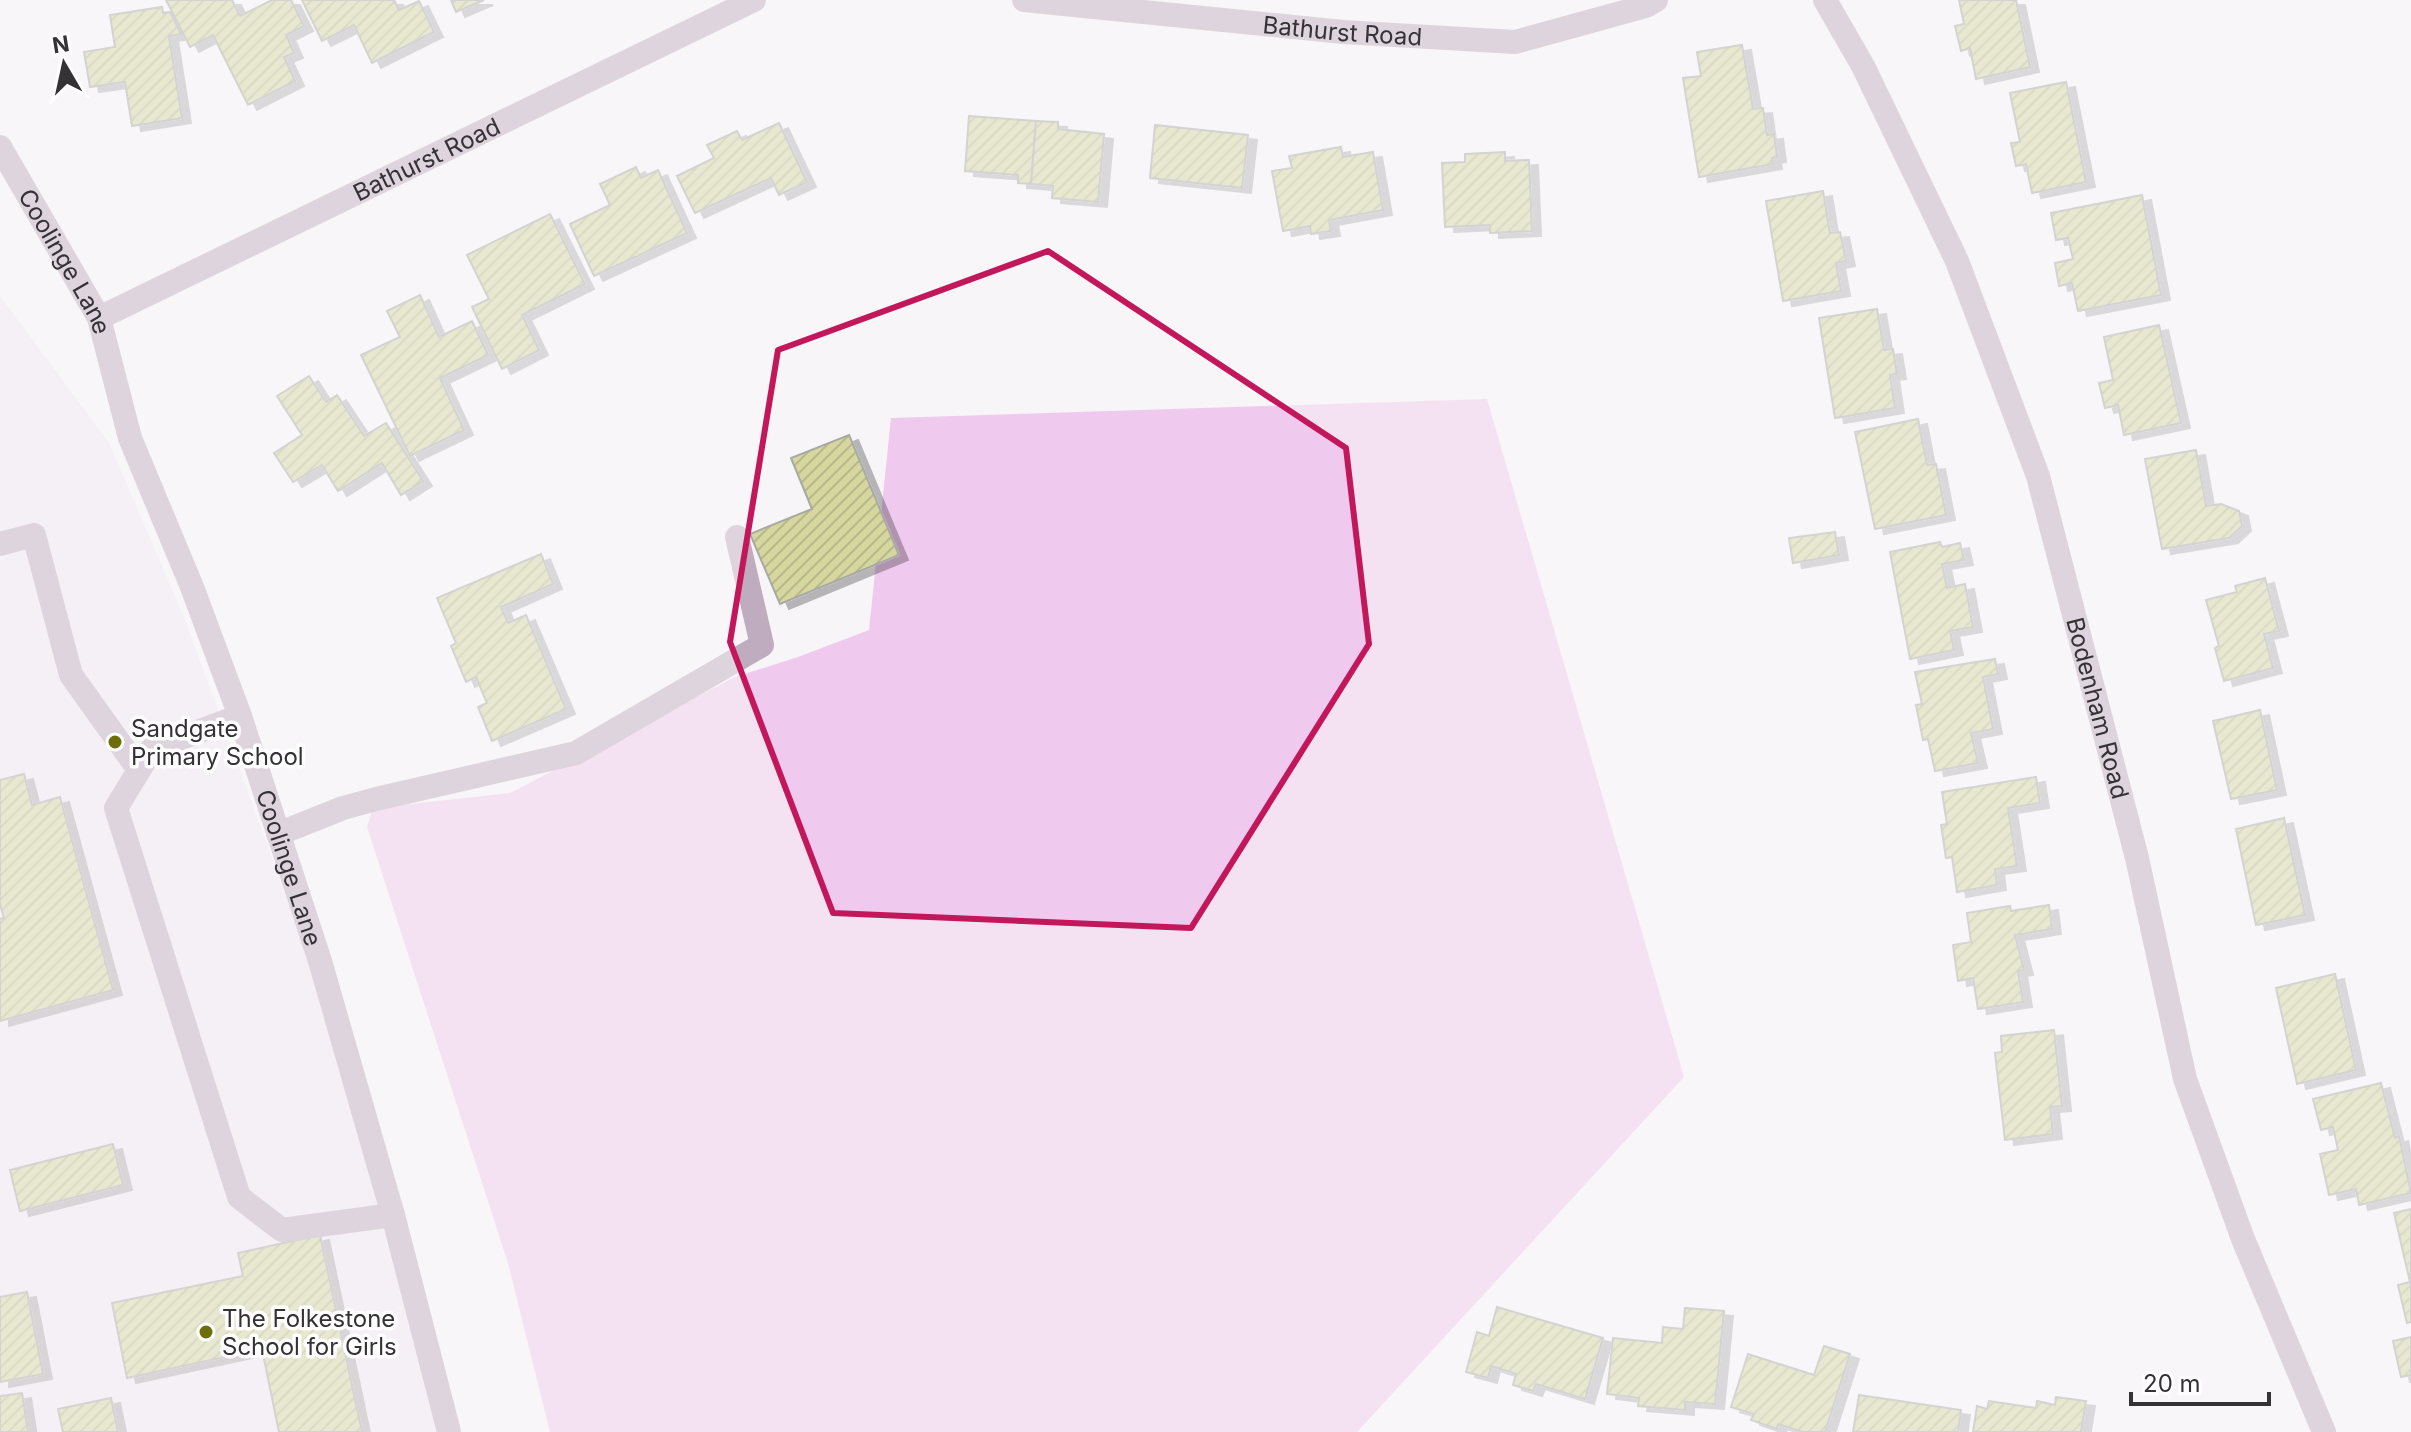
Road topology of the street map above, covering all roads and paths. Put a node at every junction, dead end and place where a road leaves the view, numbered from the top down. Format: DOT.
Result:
graph roads {
  1 [pos="754,0"];
  2 [pos="1034,0"];
  3 [pos="1656,0"];
  4 [pos="1825,0"];
  5 [pos="0,147"];
  6 [pos="99,318"];
  7 [pos="737,537"];
  8 [pos="0,544"];
  9 [pos="240,716"];
  10 [pos="139,770"];
  11 [pos="278,834"];
  12 [pos="393,1215"];
  13 [pos="449,1432"];
  14 [pos="2324,1432"];
  1 -- 6 [label="street, Bathurst Road"];
  2 -- 3 [label="street, Bathurst Road"];
  4 -- 14 [label="street, Bodenham Road"];
  5 -- 6 [label="street, Coolinge Lane"];
  6 -- 9 [label="street, Coolinge Lane"];
  7 -- 11 [label="street"];
  8 -- 10 [label="street"];
  9 -- 10 [label="street"];
  9 -- 11 [label="street, Coolinge Lane"];
  10 -- 12 [label="street"];
  11 -- 12 [label="street, Coolinge Lane"];
  12 -- 13 [label="street, Coolinge Lane"];
}
